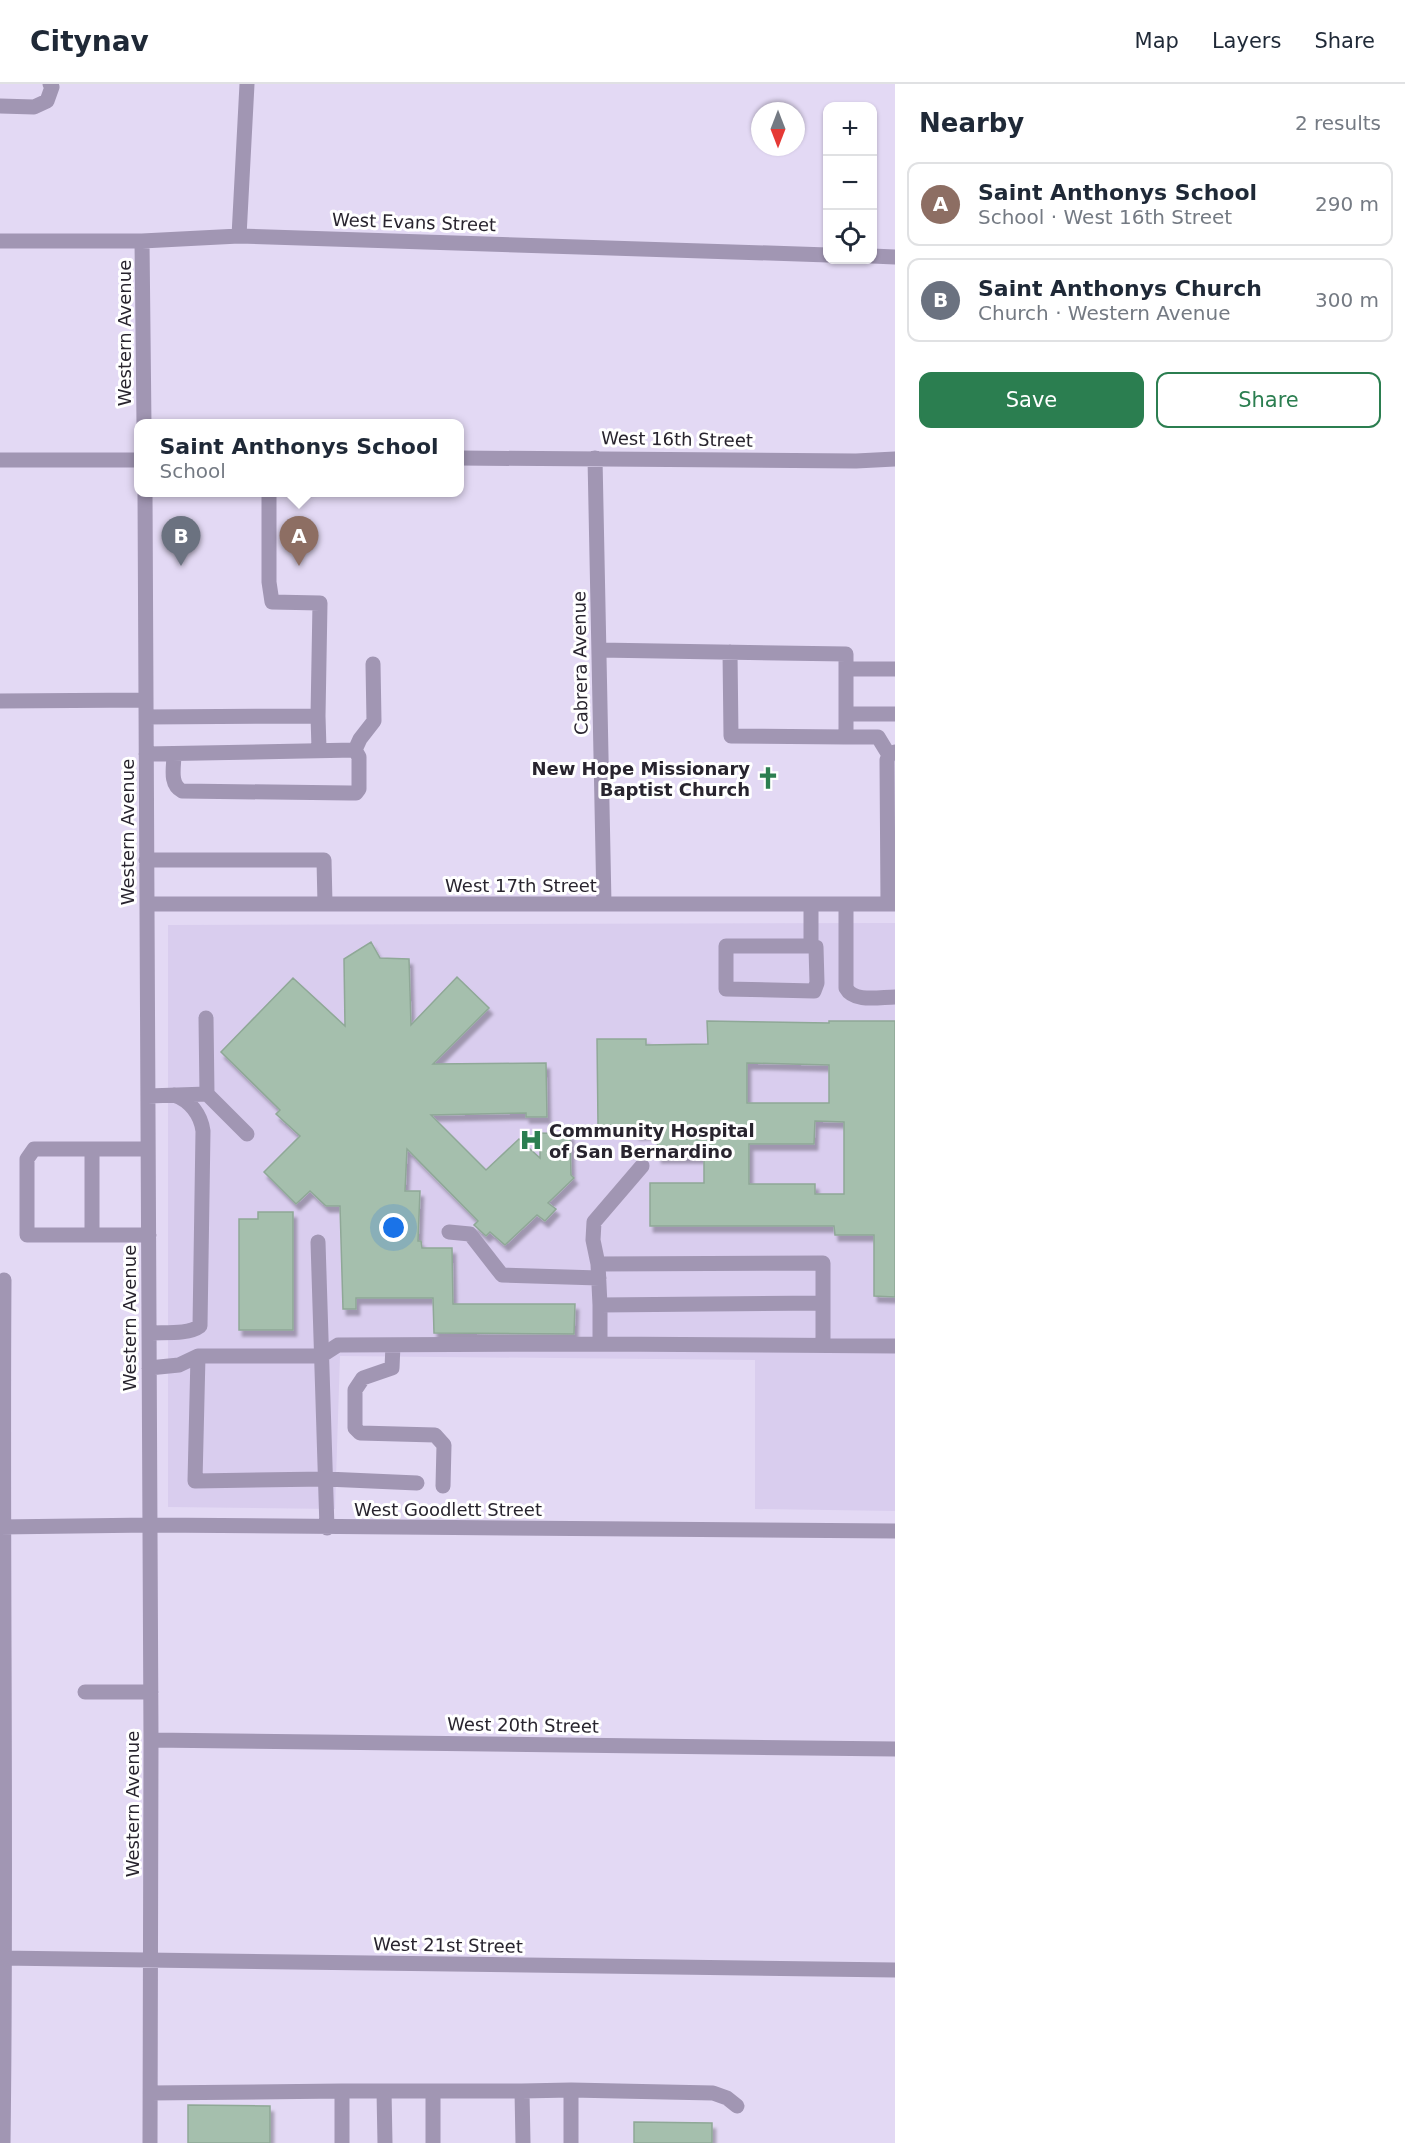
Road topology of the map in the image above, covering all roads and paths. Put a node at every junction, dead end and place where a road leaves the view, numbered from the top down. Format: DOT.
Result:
graph roads {
  1 [pos="50,84"];
  2 [pos="248,84"];
  3 [pos="0,106"];
  4 [pos="239,236"];
  5 [pos="0,241"];
  6 [pos="142,241"];
  7 [pos="823,255"];
  8 [pos="877,256"];
  9 [pos="895,257"];
  10 [pos="144,419"];
  11 [pos="595,458"];
  12 [pos="464,459"];
  13 [pos="895,459"];
  14 [pos="0,460"];
  15 [pos="134,460"];
  16 [pos="145,497"];
  17 [pos="269,497"];
  18 [pos="599,650"];
  19 [pos="730,652"];
  20 [pos="374,664"];
  21 [pos="846,669"];
  22 [pos="895,669"];
  23 [pos="146,700"];
  24 [pos="0,701"];
  25 [pos="846,714"];
  26 [pos="891,714"];
  27 [pos="318,716"];
  28 [pos="146,717"];
  29 [pos="846,737"];
  30 [pos="878,737"];
  31 [pos="319,749"];
  32 [pos="355,750"];
  33 [pos="146,754"];
  34 [pos="174,754"];
  35 [pos="892,754"];
  36 [pos="891,796"];
  37 [pos="891,852"];
  38 [pos="147,860"];
  39 [pos="147,904"];
  40 [pos="325,904"];
  41 [pos="604,904"];
  42 [pos="811,904"];
  43 [pos="846,904"];
  44 [pos="892,904"];
  45 [pos="811,946"];
  46 [pos="895,997"];
  47 [pos="206,1018"];
  48 [pos="207,1094"];
  49 [pos="174,1095"];
  50 [pos="148,1096"];
  51 [pos="247,1134"];
  52 [pos="92,1149"];
  53 [pos="148,1149"];
  54 [pos="642,1166"];
  55 [pos="449,1232"];
  56 [pos="92,1235"];
  57 [pos="149,1235"];
  58 [pos="318,1242"];
  59 [pos="599,1271"];
  60 [pos="4,1280"];
  61 [pos="823,1303"];
  62 [pos="600,1305"];
  63 [pos="149,1333"];
  64 [pos="600,1344"];
  65 [pos="823,1344"];
  66 [pos="393,1345"];
  67 [pos="895,1346"];
  68 [pos="198,1356"];
  69 [pos="321,1356"];
  70 [pos="149,1368"];
  71 [pos="326,1479"];
  72 [pos="417,1483"];
  73 [pos="443,1486"];
  74 [pos="150,1525"];
  75 [pos="1,1527"];
  76 [pos="327,1528"];
  77 [pos="895,1531"];
  78 [pos="85,1692"];
  79 [pos="151,1692"];
  80 [pos="151,1740"];
  81 [pos="895,1749"];
  82 [pos="3,1958"];
  83 [pos="152,1960"];
  84 [pos="895,1970"];
  85 [pos="571,2090"];
  86 [pos="342,2091"];
  87 [pos="384,2091"];
  88 [pos="433,2091"];
  89 [pos="522,2091"];
  90 [pos="150,2093"];
  91 [pos="737,2106"];
  92 [pos="3,2143"];
  93 [pos="150,2143"];
  94 [pos="342,2143"];
  95 [pos="385,2143"];
  96 [pos="433,2143"];
  97 [pos="523,2143"];
  98 [pos="571,2143"];
  1 -- 3 [label="street"];
  2 -- 4 [label="street"];
  4 -- 6 [label="street, West Evans Street"];
  4 -- 7 [label="street, West Evans Street"];
  5 -- 6 [label="street, West Evans Street"];
  6 -- 10 [label="street, Western Avenue"];
  8 -- 9 [label="street"];
  11 -- 12 [label="street, West 16th Street"];
  11 -- 13 [label="street, West 16th Street"];
  11 -- 18 [label="street, Cabrera Avenue"];
  14 -- 15 [label="street"];
  16 -- 23 [label="street, Western Avenue"];
  17 -- 27 [label="street"];
  18 -- 19 [label="street"];
  18 -- 41 [label="street, Cabrera Avenue"];
  19 -- 21 [label="street"];
  19 -- 29 [label="street"];
  20 -- 32 [label="street"];
  21 -- 22 [label="street"];
  21 -- 25 [label="street"];
  23 -- 24 [label="street"];
  23 -- 28 [label="street, Western Avenue"];
  25 -- 26 [label="street"];
  25 -- 29 [label="street"];
  26 -- 30 [label="street"];
  27 -- 28 [label="street"];
  27 -- 31 [label="street"];
  28 -- 33 [label="street, Western Avenue"];
  29 -- 30 [label="street"];
  30 -- 35 [label="street"];
  31 -- 32 [label="street"];
  31 -- 34 [label="street"];
  32 -- 34 [label="street"];
  33 -- 34 [label="street"];
  33 -- 38 [label="street, Western Avenue"];
  35 -- 36 [label="street"];
  36 -- 37 [label="street"];
  37 -- 44 [label="street"];
  38 -- 39 [label="street, Western Avenue"];
  38 -- 40 [label="street"];
  39 -- 40 [label="street, West 17th Street"];
  39 -- 50 [label="street, Western Avenue"];
  40 -- 41 [label="street, West 17th Street"];
  41 -- 42 [label="street, West 17th Street"];
  42 -- 43 [label="street, West 17th Street"];
  42 -- 45 [label="street"];
  43 -- 44 [label="street, West 17th Street"];
  43 -- 46 [label="street"];
  45 -- 45 [label="street"];
  47 -- 48 [label="street"];
  48 -- 49 [label="street"];
  48 -- 51 [label="street"];
  49 -- 50 [label="street"];
  49 -- 63 [label="street"];
  50 -- 53 [label="street, Western Avenue"];
  52 -- 53 [label="street"];
  52 -- 56 [label="street"];
  52 -- 56 [label="street"];
  53 -- 57 [label="street, Western Avenue"];
  54 -- 59 [label="street"];
  55 -- 59 [label="street"];
  56 -- 57 [label="street"];
  57 -- 63 [label="street, Western Avenue"];
  58 -- 69 [label="street"];
  59 -- 61 [label="street"];
  59 -- 62 [label="street"];
  60 -- 75 [label="street"];
  61 -- 62 [label="street"];
  61 -- 65 [label="street"];
  62 -- 64 [label="street"];
  63 -- 70 [label="street, Western Avenue"];
  64 -- 65 [label="street"];
  64 -- 66 [label="street"];
  65 -- 67 [label="street"];
  66 -- 69 [label="street"];
  66 -- 73 [label="street"];
  68 -- 69 [label="street"];
  68 -- 70 [label="street"];
  68 -- 71 [label="street"];
  69 -- 71 [label="street"];
  70 -- 74 [label="street, Western Avenue"];
  71 -- 72 [label="street"];
  71 -- 76 [label="street"];
  74 -- 75 [label="street, West Goodlett Street"];
  74 -- 76 [label="street, West Goodlett Street"];
  74 -- 79 [label="street, Western Avenue"];
  75 -- 82 [label="street"];
  76 -- 77 [label="street, West Goodlett Street"];
  78 -- 79 [label="street"];
  79 -- 80 [label="street, Western Avenue"];
  80 -- 81 [label="street, West 20th Street"];
  80 -- 83 [label="street, Western Avenue"];
  82 -- 83 [label="street, West 21st Street"];
  82 -- 92 [label="street"];
  83 -- 84 [label="street, West 21st Street"];
  83 -- 90 [label="street, Western Avenue"];
  85 -- 89 [label="street"];
  85 -- 91 [label="street"];
  85 -- 98 [label="street"];
  86 -- 87 [label="street"];
  86 -- 90 [label="street"];
  86 -- 94 [label="street"];
  87 -- 88 [label="street"];
  87 -- 95 [label="street"];
  88 -- 89 [label="street"];
  88 -- 96 [label="street"];
  89 -- 97 [label="street"];
  90 -- 93 [label="street, Western Avenue"];
}
